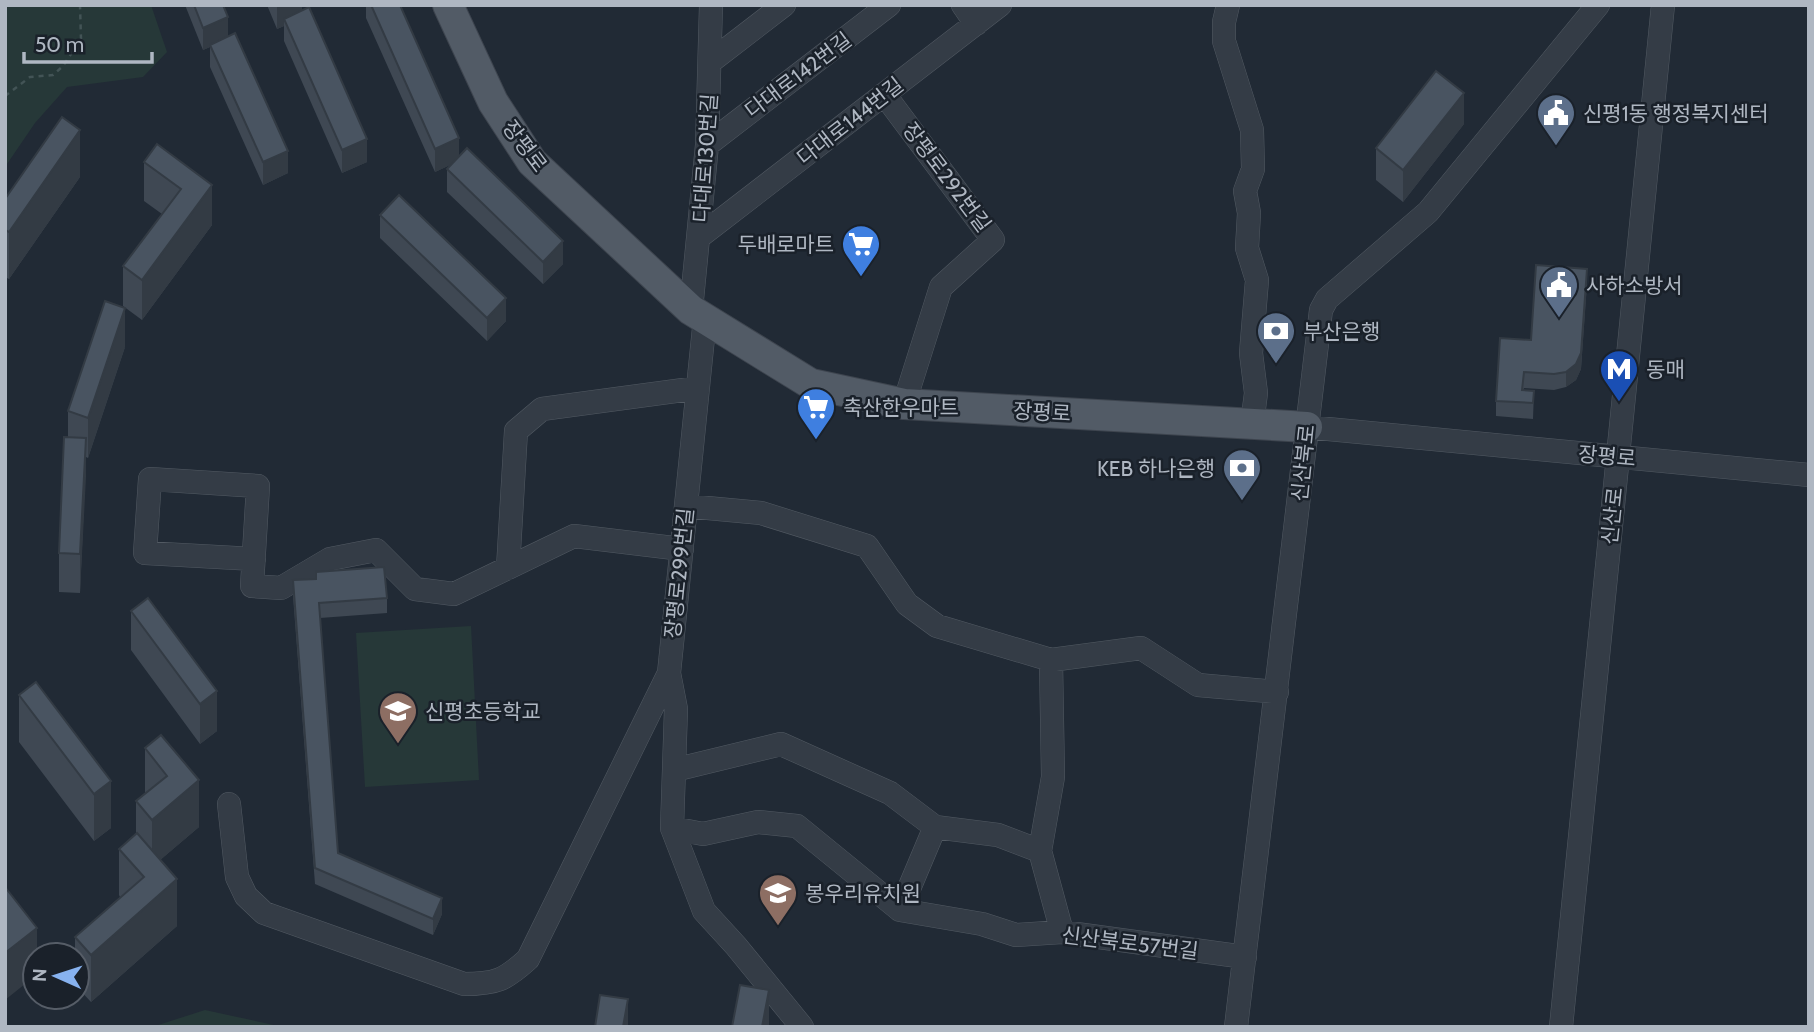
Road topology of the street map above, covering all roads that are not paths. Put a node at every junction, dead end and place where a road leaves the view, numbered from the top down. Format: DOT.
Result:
graph roads {
  1 [pos="448,5"];
  2 [pos="711,5"];
  3 [pos="785,5"];
  4 [pos="889,5"];
  5 [pos="1000,5"];
  6 [pos="1228,5"];
  7 [pos="1598,5"];
  8 [pos="1662,5"];
  9 [pos="969,14"];
  10 [pos="710,62"];
  11 [pos="884,94"];
  12 [pos="707,145"];
  13 [pos="699,237"];
  14 [pos="698,314"];
  15 [pos="698,388"];
  16 [pos="904,404"];
  17 [pos="1252,424"];
  18 [pos="1307,427"];
  19 [pos="1618,457"];
  20 [pos="1809,475"];
  21 [pos="686,506"];
  22 [pos="681,549"];
  23 [pos="254,559"];
  24 [pos="508,568"];
  25 [pos="1051,660"];
  26 [pos="669,673"];
  27 [pos="1277,692"];
  28 [pos="674,770"];
  29 [pos="229,804"];
  30 [pos="935,827"];
  31 [pos="672,828"];
  32 [pos="1040,851"];
  33 [pos="900,910"];
  34 [pos="1062,932"];
  35 [pos="1245,957"];
  36 [pos="802,1027"];
  37 [pos="1236,1027"];
  38 [pos="1561,1027"];
  1 -- 14 [label="main road, 장평로"];
  2 -- 10 [label="street, 다대로130번길"];
  3 -- 10 [label="street"];
  4 -- 12 [label="street, 다대로142번길"];
  5 -- 9 [label="street, 다대로144번길"];
  6 -- 17 [label="street"];
  7 -- 18 [label="street, 신산북로"];
  8 -- 19 [label="street, 신산로"];
  9 -- 11 [label="street, 다대로144번길"];
  10 -- 12 [label="street, 다대로130번길"];
  11 -- 13 [label="street, 다대로144번길"];
  11 -- 16 [label="street, 장평로292번길"];
  12 -- 13 [label="street, 다대로130번길"];
  13 -- 14 [label="street, 다대로130번길"];
  14 -- 15 [label="street, 장평로299번길"];
  14 -- 16 [label="main road, 장평로"];
  15 -- 21 [label="street, 장평로299번길"];
  15 -- 24 [label="street"];
  16 -- 17 [label="main road, 장평로"];
  17 -- 18 [label="main road, 장평로"];
  18 -- 19 [label="street, 장평로"];
  18 -- 27 [label="street, 신산북로"];
  19 -- 20 [label="street, 장평로"];
  19 -- 38 [label="street, 신산로"];
  21 -- 22 [label="street, 장평로299번길"];
  21 -- 25 [label="street"];
  22 -- 24 [label="street"];
  22 -- 26 [label="street, 장평로299번길"];
  23 -- 23 [label="street"];
  23 -- 24 [label="street"];
  25 -- 27 [label="street"];
  25 -- 32 [label="street"];
  26 -- 28 [label="street, 장평로299번길"];
  26 -- 29 [label="street"];
  27 -- 35 [label="street, 신산북로"];
  28 -- 30 [label="street"];
  28 -- 31 [label="street, 장평로299번길"];
  30 -- 32 [label="street"];
  30 -- 33 [label="street"];
  31 -- 33 [label="street, 신산북로57번길"];
  31 -- 36 [label="street"];
  32 -- 34 [label="street"];
  33 -- 34 [label="street, 신산북로57번길"];
  34 -- 35 [label="street, 신산북로57번길"];
  35 -- 37 [label="street, 신산북로"];
}
